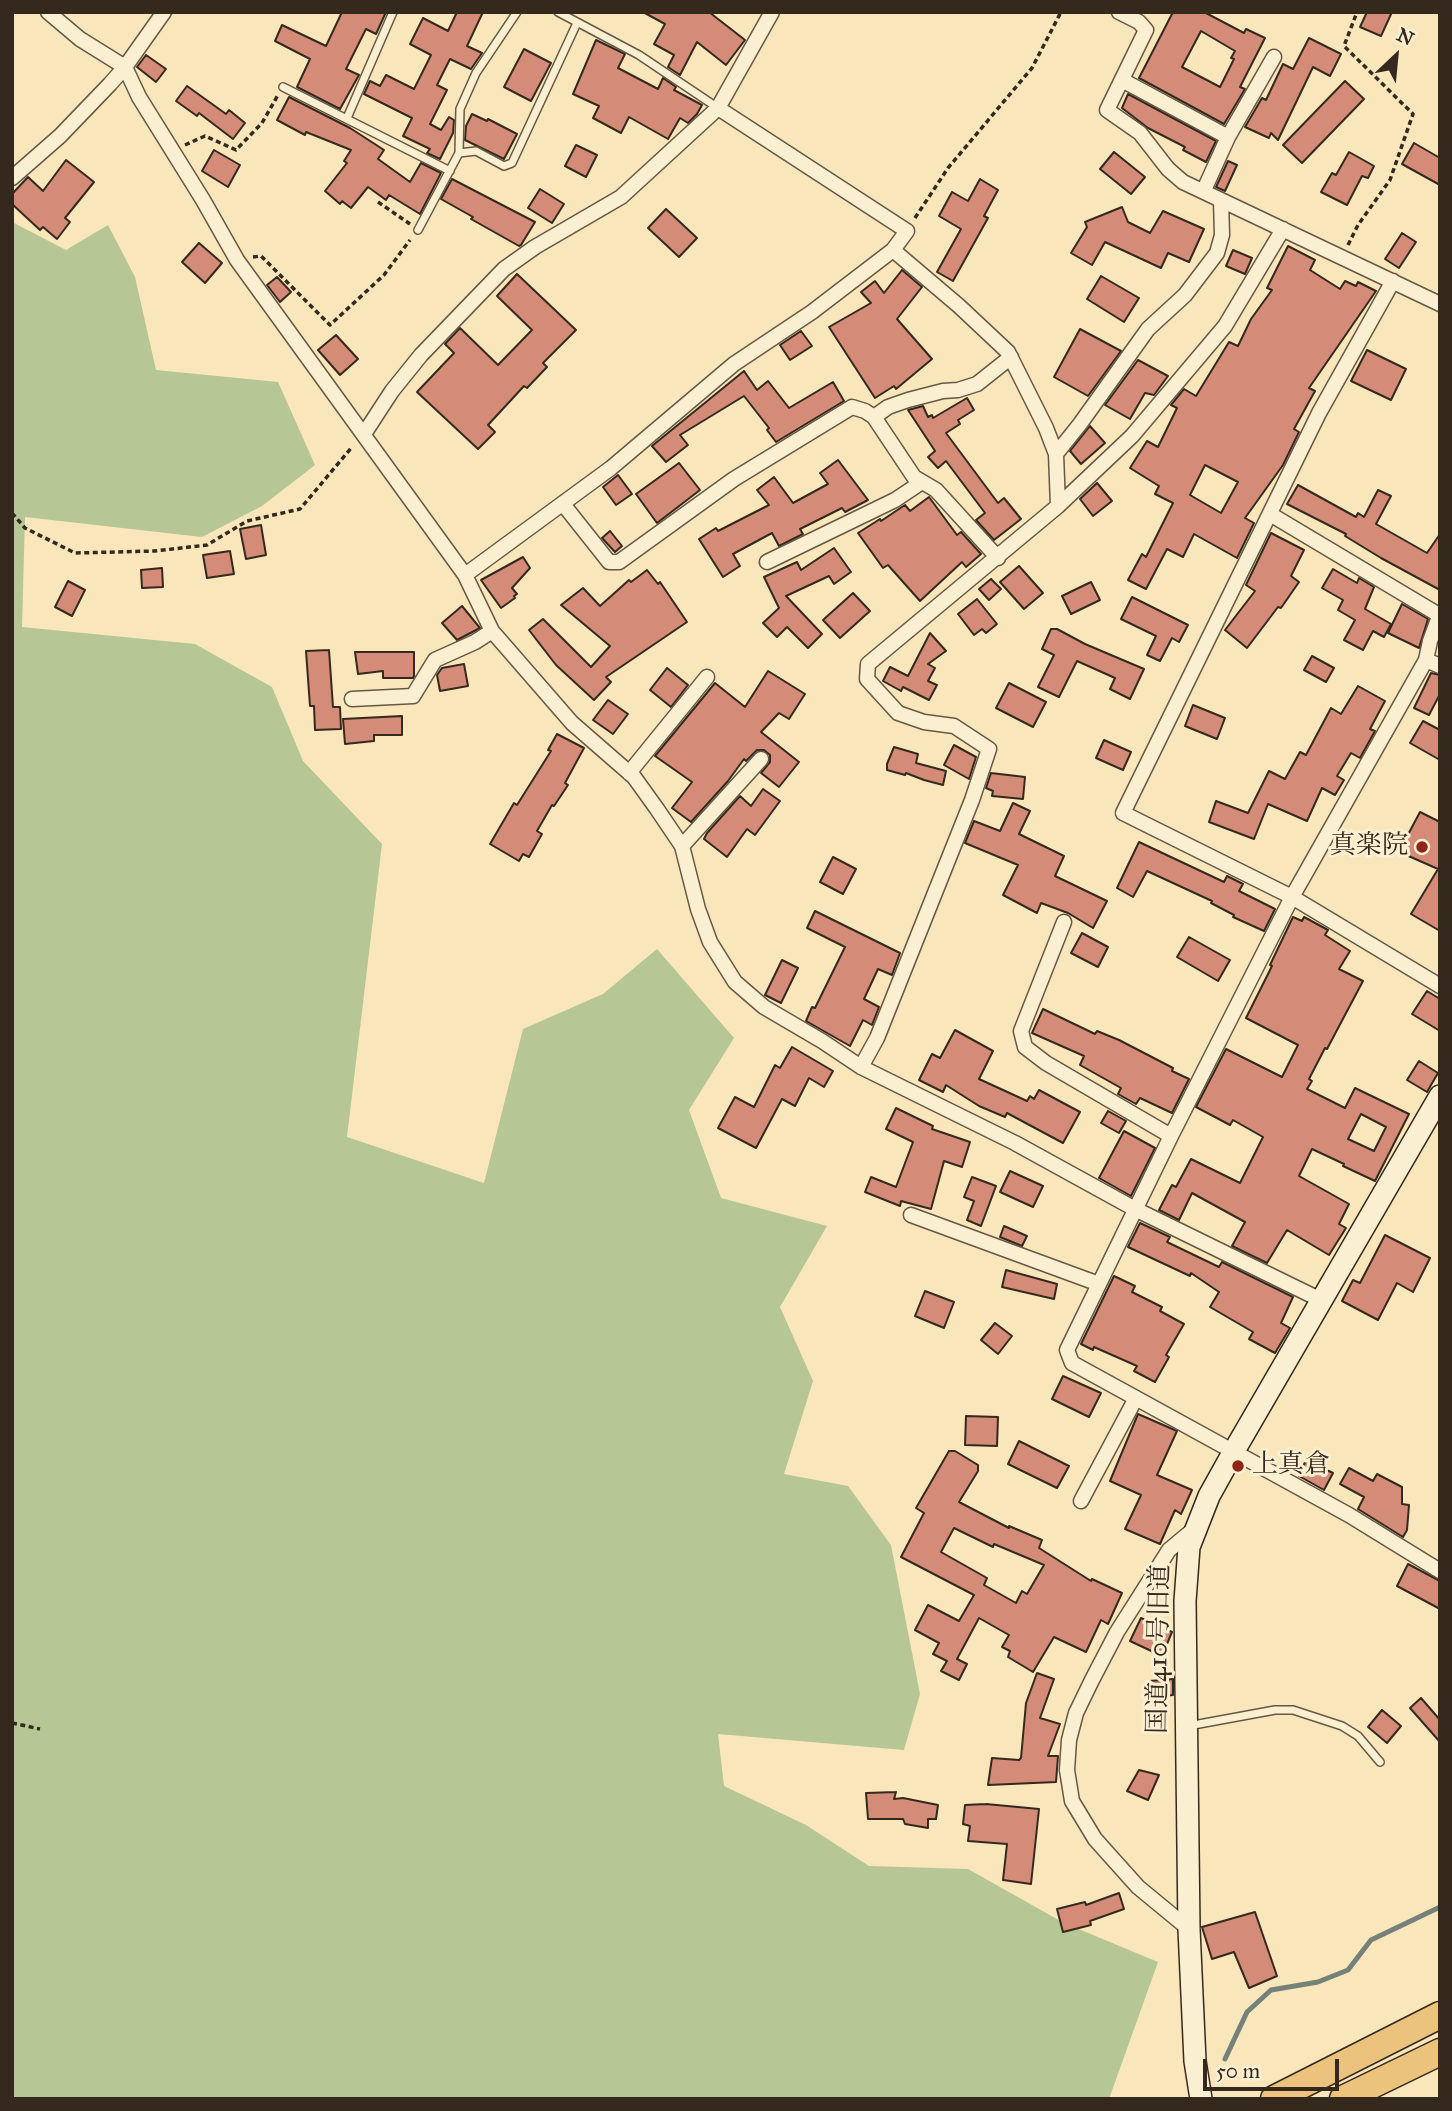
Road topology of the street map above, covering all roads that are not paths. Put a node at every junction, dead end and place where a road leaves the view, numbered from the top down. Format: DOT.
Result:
graph roads {
  1 [pos="48,12"];
  2 [pos="163,12"];
  3 [pos="393,12"];
  4 [pos="517,12"];
  5 [pos="558,12"];
  6 [pos="772,12"];
  7 [pos="1119,12"];
  8 [pos="577,23"];
  9 [pos="1274,57"];
  10 [pos="125,67"];
  11 [pos="1122,79"];
  12 [pos="283,88"];
  13 [pos="718,108"];
  14 [pos="347,118"];
  15 [pos="1228,136"];
  16 [pos="460,153"];
  17 [pos="450,171"];
  18 [pos="12,178"];
  19 [pos="1203,190"];
  20 [pos="1221,200"];
  21 [pos="1283,229"];
  22 [pos="418,230"];
  23 [pos="893,250"];
  24 [pos="1393,281"];
  25 [pos="1440,304"];
  26 [pos="1011,357"];
  27 [pos="874,417"];
  28 [pos="364,434"];
  29 [pos="1056,453"];
  30 [pos="922,482"];
  31 [pos="562,504"];
  32 [pos="1058,506"];
  33 [pos="1270,514"];
  34 [pos="998,558"];
  35 [pos="767,562"];
  36 [pos="465,575"];
  37 [pos="1440,614"];
  38 [pos="492,631"];
  39 [pos="1433,663"];
  40 [pos="707,677"];
  41 [pos="352,699"];
  42 [pos="761,759"];
  43 [pos="629,773"];
  44 [pos="682,846"];
  45 [pos="1292,897"];
  46 [pos="1064,922"];
  47 [pos="1440,986"];
  48 [pos="861,1067"];
  49 [pos="1440,1096"];
  50 [pos="1171,1136"];
  51 [pos="1135,1209"];
  52 [pos="911,1215"];
  53 [pos="1099,1284"];
  54 [pos="1321,1300"];
  55 [pos="1136,1398"];
  56 [pos="1234,1451"];
  57 [pos="1081,1501"];
  58 [pos="1196,1527"];
  59 [pos="1440,1571"];
  60 [pos="1187,1726"];
  61 [pos="1380,1762"];
  62 [pos="1189,1929"];
  63 [pos="1440,2015"];
  64 [pos="1440,2052"];
  65 [pos="1201,2099"];
  66 [pos="1274,2099"];
  67 [pos="1343,2099"];
  1 -- 10 [label="street"];
  2 -- 10 [label="street"];
  3 -- 14 [label="lane"];
  4 -- 16 [label="lane"];
  5 -- 8 [label="lane"];
  6 -- 13 [label="street"];
  7 -- 11 [label="street"];
  8 -- 13 [label="lane"];
  8 -- 16 [label="lane"];
  9 -- 15 [label="street"];
  10 -- 18 [label="street"];
  10 -- 28 [label="street"];
  11 -- 15 [label="street"];
  11 -- 19 [label="street"];
  12 -- 14 [label="lane"];
  13 -- 23 [label="street"];
  13 -- 28 [label="street"];
  14 -- 17 [label="lane"];
  15 -- 19 [label="street"];
  16 -- 17 [label="lane"];
  17 -- 22 [label="lane"];
  19 -- 20 [label="street"];
  20 -- 21 [label="street"];
  20 -- 29 [label="street"];
  21 -- 24 [label="street"];
  21 -- 32 [label="street"];
  23 -- 26 [label="street"];
  23 -- 31 [label="street"];
  24 -- 25 [label="street"];
  24 -- 33 [label="street"];
  26 -- 27 [label="street"];
  26 -- 29 [label="street"];
  27 -- 30 [label="street"];
  27 -- 31 [label="street"];
  28 -- 36 [label="street"];
  29 -- 32 [label="street"];
  30 -- 34 [label="street"];
  30 -- 35 [label="street"];
  31 -- 36 [label="street"];
  32 -- 34 [label="street"];
  33 -- 37 [label="street"];
  33 -- 45 [label="street"];
  34 -- 48 [label="street"];
  36 -- 38 [label="street"];
  37 -- 39 [label="street"];
  38 -- 41 [label="street"];
  38 -- 43 [label="street"];
  39 -- 45 [label="street"];
  40 -- 43 [label="street"];
  42 -- 44 [label="street"];
  43 -- 44 [label="street"];
  44 -- 48 [label="street"];
  45 -- 47 [label="street"];
  45 -- 50 [label="street"];
  46 -- 50 [label="street"];
  48 -- 51 [label="street"];
  49 -- 54 [label="street, 国道410号旧道"];
  50 -- 51 [label="street"];
  51 -- 53 [label="street"];
  51 -- 54 [label="street"];
  52 -- 53 [label="street"];
  53 -- 55 [label="street"];
  54 -- 56 [label="street, 国道410号旧道"];
  55 -- 56 [label="street"];
  55 -- 57 [label="street"];
  56 -- 58 [label="street, 国道410号旧道"];
  56 -- 59 [label="street"];
  58 -- 60 [label="street, 国道410号旧道"];
  58 -- 62 [label="street"];
  60 -- 61 [label="lane"];
  60 -- 62 [label="street, 国道410号旧道"];
  62 -- 65 [label="street, 国道410号旧道"];
  63 -- 66 [label="highway"];
  64 -- 67 [label="highway"];
}
